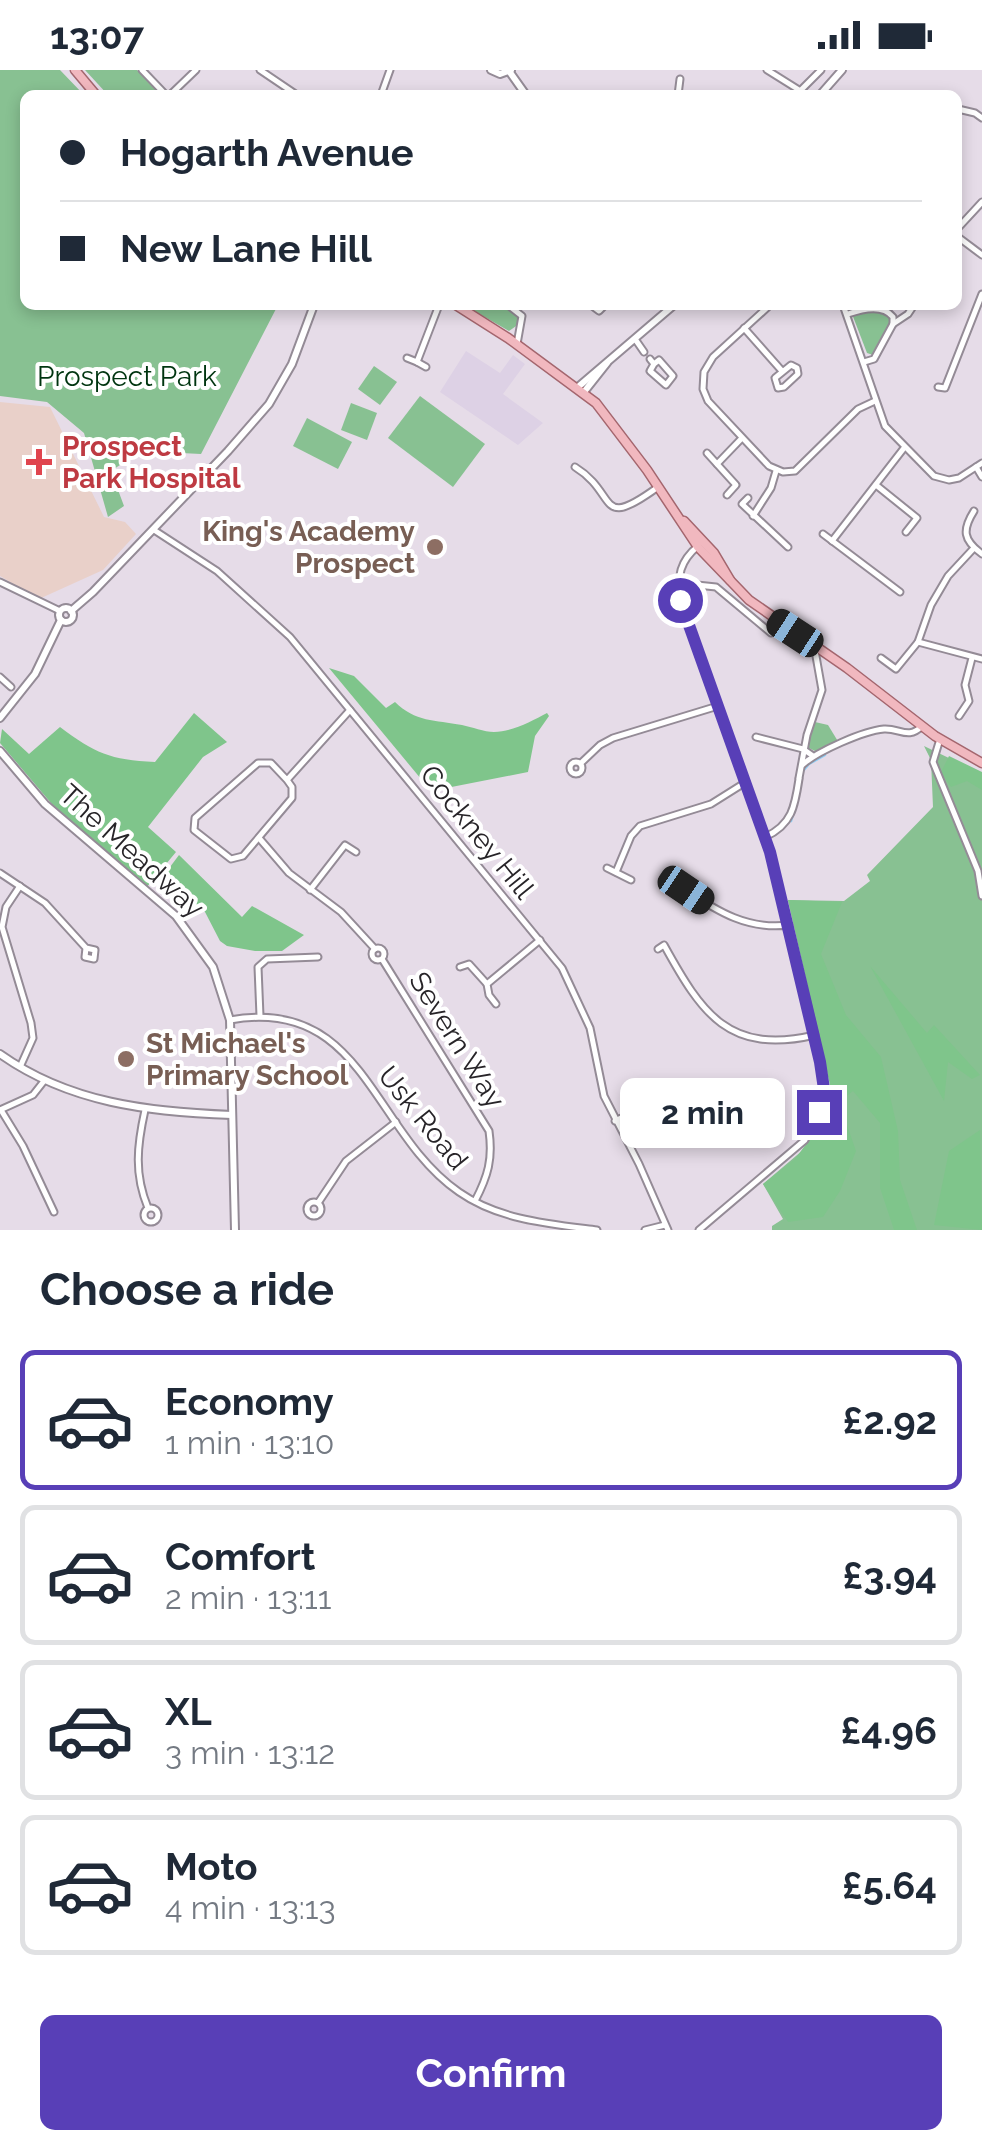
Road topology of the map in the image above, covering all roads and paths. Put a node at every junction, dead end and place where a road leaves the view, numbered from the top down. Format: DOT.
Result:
graph roads {
  1 [pos="75,70"];
  2 [pos="142,70"];
  3 [pos="196,70"];
  4 [pos="260,70"];
  5 [pos="491,70"];
  6 [pos="766,70"];
  7 [pos="842,70"];
  8 [pos="510,71"];
  9 [pos="680,79"];
  10 [pos="92,90"];
  11 [pos="163,90"];
  12 [pos="174,90"];
  13 [pos="290,90"];
  14 [pos="679,90"];
  15 [pos="799,90"];
  16 [pos="824,90"];
  17 [pos="982,202"];
  18 [pos="962,224"];
  19 [pos="982,294"];
  20 [pos="312,310"];
  21 [pos="437,310"];
  22 [pos="465,310"];
  23 [pos="514,310"];
  24 [pos="668,310"];
  25 [pos="764,310"];
  26 [pos="846,310"];
  27 [pos="874,310"];
  28 [pos="882,310"];
  29 [pos="911,310"];
  30 [pos="847,315"];
  31 [pos="893,324"];
  32 [pos="744,328"];
  33 [pos="634,339"];
  34 [pos="518,340"];
  35 [pos="644,352"];
  36 [pos="406,358"];
  37 [pos="652,361"];
  38 [pos="417,362"];
  39 [pos="864,362"];
  40 [pos="426,367"];
  41 [pos="782,371"];
  42 [pos="581,390"];
  43 [pos="954,390"];
  44 [pos="875,401"];
  45 [pos="742,438"];
  46 [pos="904,448"];
  47 [pos="707,453"];
  48 [pos="717,464"];
  49 [pos="979,465"];
  50 [pos="575,468"];
  51 [pos="776,470"];
  52 [pos="982,477"];
  53 [pos="876,484"];
  54 [pos="658,486"];
  55 [pos="727,495"];
  56 [pos="748,498"];
  57 [pos="923,510"];
  58 [pos="974,511"];
  59 [pos="754,516"];
  60 [pos="917,518"];
  61 [pos="153,530"];
  62 [pos="906,532"];
  63 [pos="822,534"];
  64 [pos="832,541"];
  65 [pos="701,544"];
  66 [pos="788,547"];
  67 [pos="974,548"];
  68 [pos="982,554"];
  69 [pos="0,582"];
  70 [pos="679,590"];
  71 [pos="900,592"];
  72 [pos="60,615"];
  73 [pos="771,633"];
  74 [pos="918,642"];
  75 [pos="814,646"];
  76 [pos="881,658"];
  77 [pos="972,658"];
  78 [pos="982,659"];
  79 [pos="0,677"];
  80 [pos="11,687"];
  81 [pos="718,706"];
  82 [pos="350,710"];
  83 [pos="959,716"];
  84 [pos="0,718"];
  85 [pos="922,726"];
  86 [pos="756,737"];
  87 [pos="940,738"];
  88 [pos="803,749"];
  89 [pos="0,751"];
  90 [pos="813,756"];
  91 [pos="581,763"];
  92 [pos="982,763"];
  93 [pos="802,765"];
  94 [pos="286,780"];
  95 [pos="746,782"];
  96 [pos="765,837"];
  97 [pos="259,838"];
  98 [pos="356,852"];
  99 [pos="607,868"];
  100 [pos="616,872"];
  101 [pos="0,873"];
  102 [pos="631,880"];
  103 [pos="691,883"];
  104 [pos="20,886"];
  105 [pos="310,890"];
  106 [pos="982,896"];
  107 [pos="789,926"];
  108 [pos="540,940"];
  109 [pos="671,940"];
  110 [pos="86,948"];
  111 [pos="318,957"];
  112 [pos="460,967"];
  113 [pos="488,984"];
  114 [pos="496,1004"];
  115 [pos="260,1017"];
  116 [pos="230,1020"];
  117 [pos="815,1035"];
  118 [pos="0,1054"];
  119 [pos="20,1068"];
  120 [pos="44,1081"];
  121 [pos="1,1110"];
  122 [pos="145,1110"];
  123 [pos="232,1116"];
  124 [pos="615,1121"];
  125 [pos="396,1122"];
  126 [pos="725,1130"];
  127 [pos="474,1201"];
  128 [pos="318,1203"];
  129 [pos="148,1208"];
  130 [pos="54,1212"];
  131 [pos="666,1227"];
  132 [pos="235,1230"];
  133 [pos="597,1230"];
  134 [pos="645,1230"];
  135 [pos="699,1230"];
  1 -- 10 [label="main road"];
  2 -- 11 [label="street"];
  3 -- 12 [label="street"];
  4 -- 13 [label="street"];
  5 -- 8 [label="street"];
  6 -- 15 [label="street"];
  7 -- 16 [label="street"];
  9 -- 14 [label="street"];
  17 -- 18 [label="street"];
  19 -- 43 [label="street"];
  20 -- 61 [label="street"];
  21 -- 38 [label="street"];
  22 -- 34 [label="main road"];
  23 -- 34 [label="street"];
  24 -- 33 [label="street"];
  25 -- 32 [label="street"];
  26 -- 30 [label="street"];
  27 -- 30 [label="street"];
  28 -- 31 [label="street"];
  29 -- 31 [label="street"];
  30 -- 39 [label="street"];
  31 -- 39 [label="street"];
  32 -- 41 [label="street"];
  32 -- 45 [label="street"];
  33 -- 35 [label="street"];
  33 -- 42 [label="street"];
  34 -- 42 [label="main road"];
  36 -- 38 [label="street"];
  37 -- 37 [label="street"];
  38 -- 40 [label="street"];
  39 -- 44 [label="street"];
  41 -- 41 [label="street"];
  42 -- 54 [label="main road"];
  44 -- 46 [label="street"];
  44 -- 51 [label="street"];
  45 -- 48 [label="street"];
  45 -- 51 [label="street"];
  46 -- 49 [label="street"];
  46 -- 53 [label="street"];
  47 -- 48 [label="street"];
  48 -- 55 [label="street"];
  49 -- 52 [label="street"];
  50 -- 54 [label="street"];
  51 -- 59 [label="street"];
  53 -- 60 [label="street"];
  53 -- 64 [label="street"];
  54 -- 65 [label="main road"];
  56 -- 59 [label="street"];
  57 -- 60 [label="street"];
  58 -- 67 [label="street"];
  59 -- 66 [label="street"];
  60 -- 62 [label="street"];
  61 -- 72 [label="street"];
  61 -- 82 [label="street, Cockney Hill"];
  63 -- 64 [label="street"];
  64 -- 71 [label="street"];
  65 -- 70 [label="street"];
  65 -- 75 [label="main road"];
  67 -- 68 [label="street"];
  67 -- 74 [label="street"];
  69 -- 72 [label="street"];
  70 -- 73 [label="street"];
  70 -- 81 [label="street"];
  72 -- 84 [label="street"];
  74 -- 76 [label="street"];
  74 -- 77 [label="street"];
  75 -- 85 [label="main road"];
  75 -- 88 [label="street"];
  77 -- 78 [label="street"];
  77 -- 83 [label="street"];
  79 -- 80 [label="street"];
  81 -- 91 [label="street"];
  81 -- 95 [label="street"];
  82 -- 94 [label="street"];
  82 -- 108 [label="street, Cockney Hill"];
  85 -- 87 [label="main road"];
  85 -- 90 [label="street"];
  86 -- 88 [label="street"];
  87 -- 92 [label="main road"];
  87 -- 106 [label="street"];
  88 -- 90 [label="street"];
  88 -- 93 [label="street"];
  89 -- 116 [label="street, The Meadway"];
  90 -- 93 [label="street"];
  93 -- 96 [label="street"];
  94 -- 97 [label="street"];
  94 -- 97 [label="street"];
  95 -- 96 [label="street"];
  95 -- 100 [label="street"];
  96 -- 107 [label="street"];
  97 -- 105 [label="street, Severn Way"];
  98 -- 105 [label="street"];
  99 -- 100 [label="street"];
  100 -- 102 [label="street"];
  101 -- 104 [label="street"];
  103 -- 107 [label="street"];
  104 -- 110 [label="street"];
  104 -- 119 [label="street"];
  105 -- 127 [label="street, Severn Way"];
  107 -- 117 [label="street"];
  108 -- 113 [label="street"];
  108 -- 124 [label="street, Cockney Hill"];
  109 -- 117 [label="street"];
  111 -- 115 [label="street"];
  112 -- 113 [label="street"];
  113 -- 114 [label="street"];
  115 -- 116 [label="street, Usk Road"];
  115 -- 125 [label="street, Usk Road"];
  116 -- 123 [label="street, The Meadway"];
  117 -- 135 [label="street"];
  118 -- 119 [label="street"];
  119 -- 120 [label="street"];
  120 -- 121 [label="street"];
  120 -- 122 [label="street"];
  121 -- 130 [label="street"];
  122 -- 123 [label="street"];
  122 -- 129 [label="street"];
  123 -- 132 [label="street, The Meadway"];
  124 -- 126 [label="street"];
  124 -- 131 [label="street, Cockney Hill"];
  125 -- 127 [label="street, Usk Road"];
  125 -- 128 [label="street"];
  127 -- 133 [label="street, Usk Road"];
  131 -- 134 [label="street"];
}
